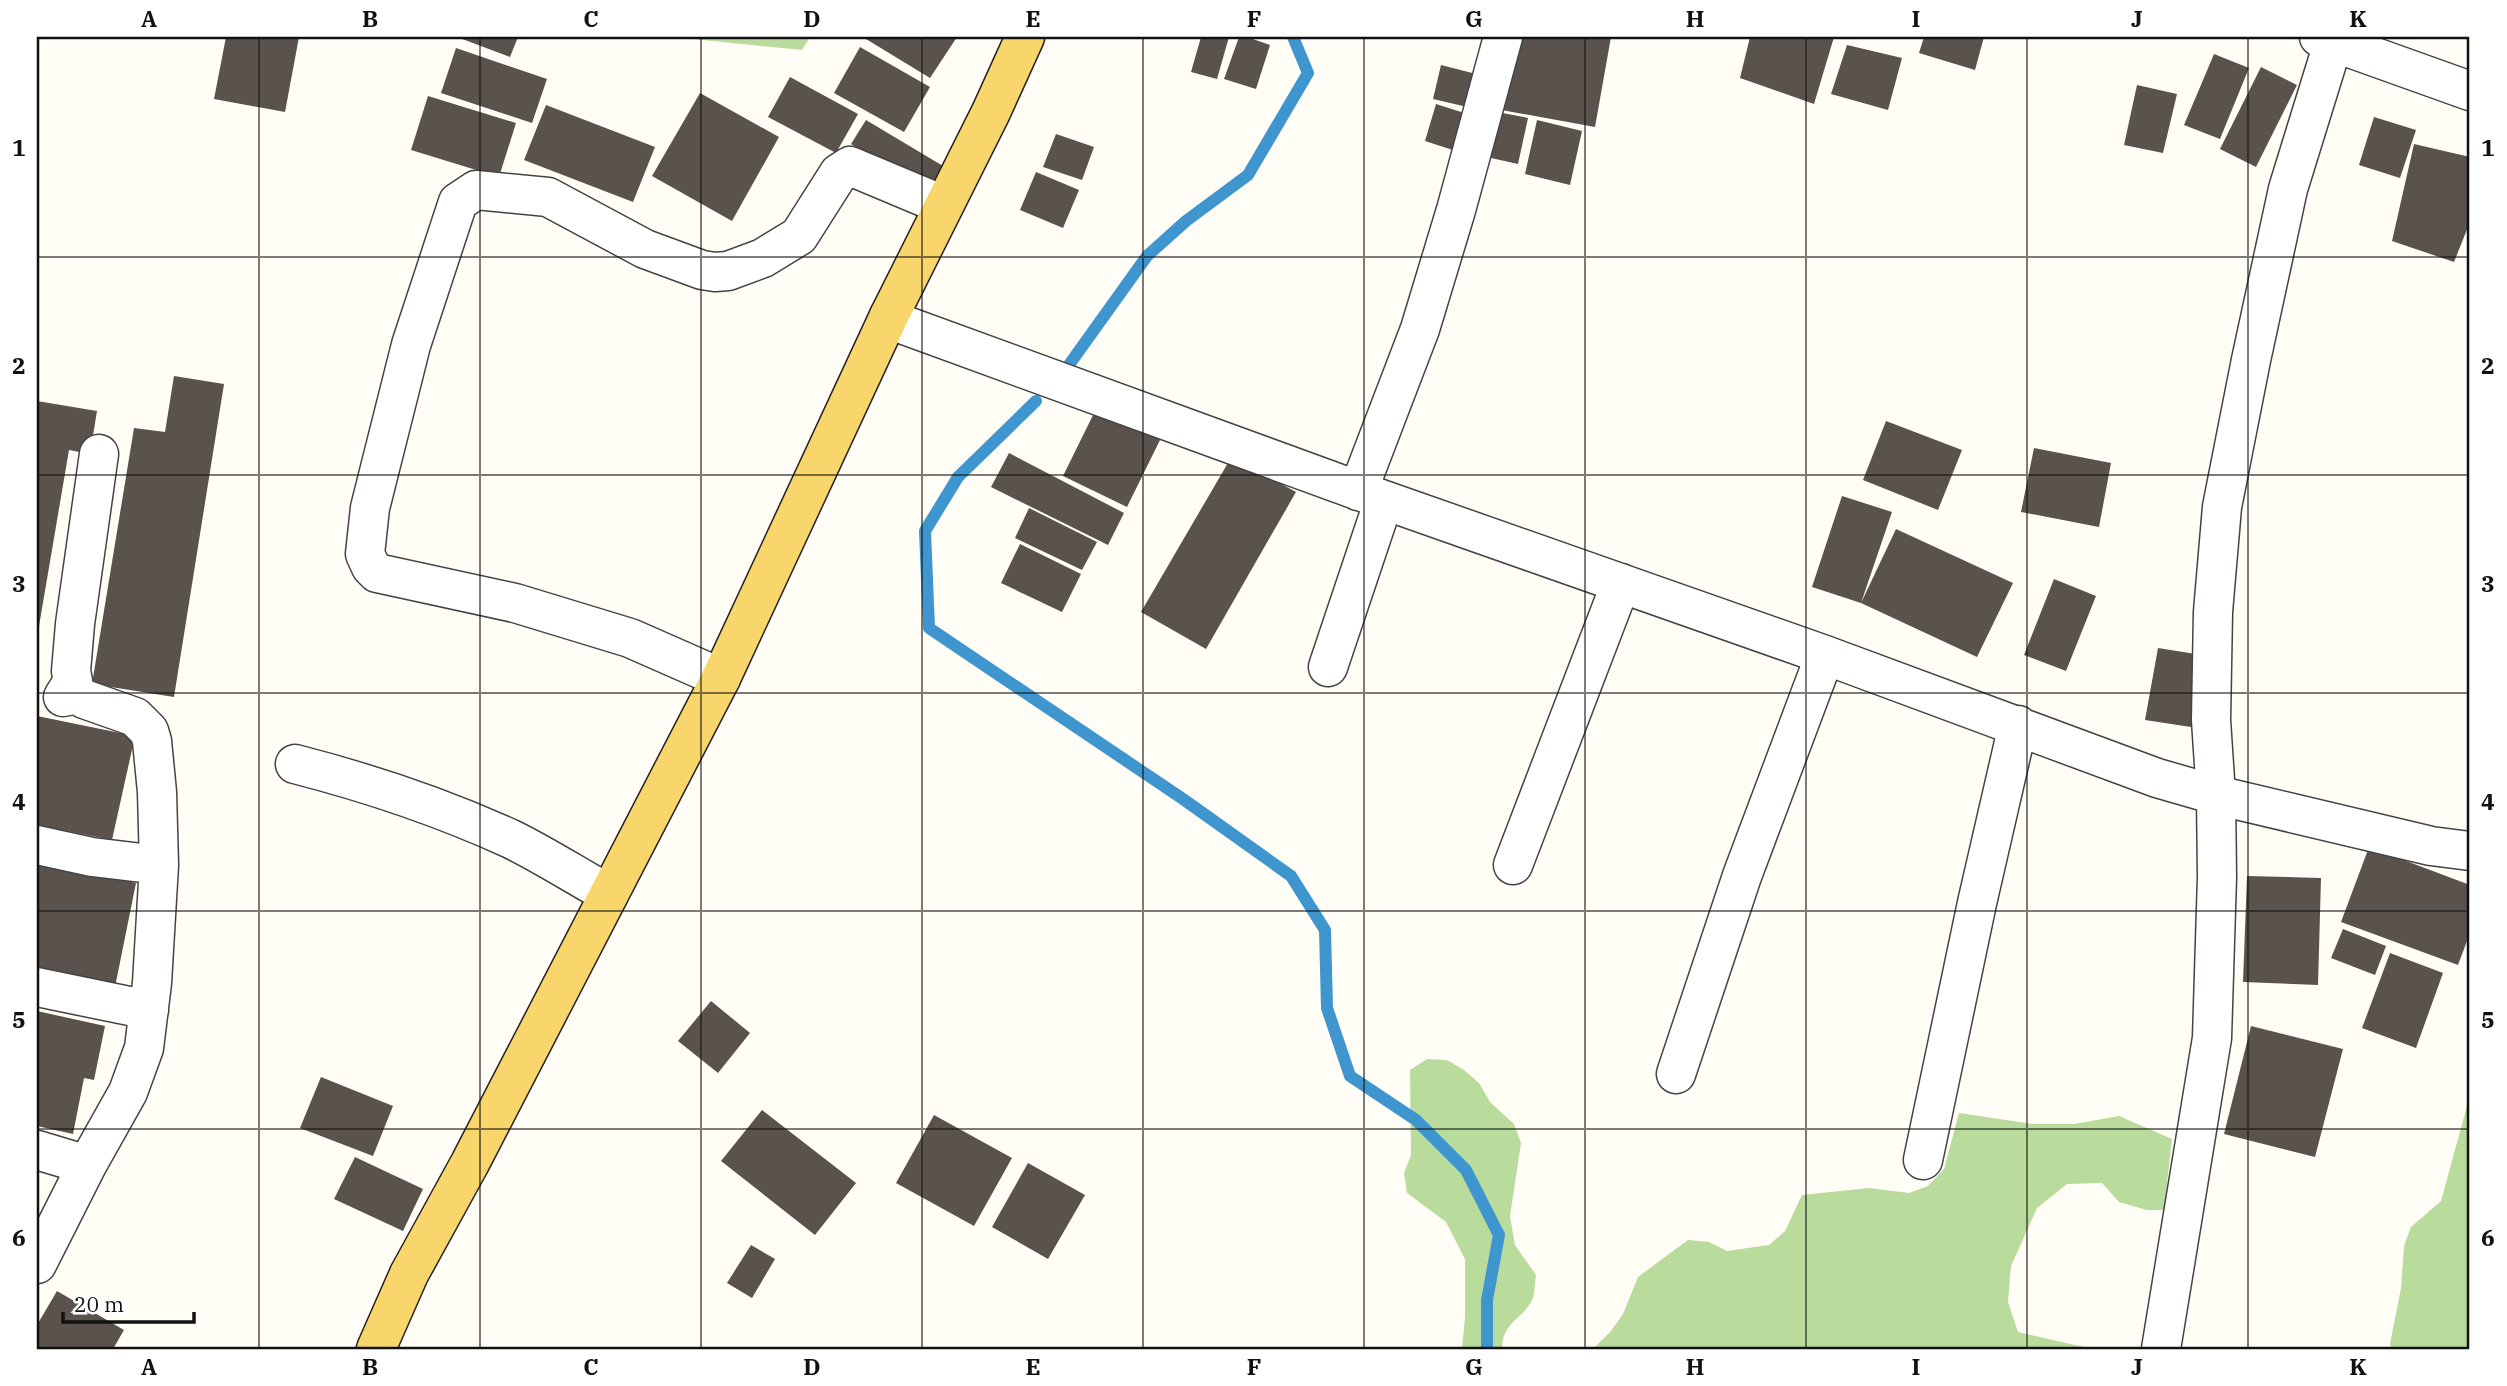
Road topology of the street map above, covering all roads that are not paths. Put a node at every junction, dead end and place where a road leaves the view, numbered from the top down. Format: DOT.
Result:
graph roads {
  1 [pos="1025,37"];
  2 [pos="1503,37"];
  3 [pos="2329,38"];
  4 [pos="2470,91"];
  5 [pos="943,205"];
  6 [pos="888,316"];
  7 [pos="99,454"];
  8 [pos="1371,496"];
  9 [pos="1621,583"];
  10 [pos="1825,656"];
  11 [pos="1328,667"];
  12 [pos="721,678"];
  13 [pos="50,695"];
  14 [pos="2018,725"];
  15 [pos="295,764"];
  16 [pos="2216,795"];
  17 [pos="2467,843"];
  18 [pos="37,845"];
  19 [pos="159,865"];
  20 [pos="1513,865"];
  21 [pos="609,894"];
  22 [pos="37,987"];
  23 [pos="149,1010"];
  24 [pos="1676,1074"];
  25 [pos="37,1150"];
  26 [pos="1923,1160"];
  27 [pos="87,1165"];
  28 [pos="37,1264"];
  29 [pos="376,1349"];
  30 [pos="2161,1349"];
  1 -- 5 [label="main road"];
  2 -- 8 [label="street"];
  3 -- 4 [label="street"];
  3 -- 16 [label="street"];
  5 -- 6 [label="main road"];
  5 -- 12 [label="street"];
  6 -- 8 [label="street"];
  6 -- 12 [label="main road"];
  7 -- 13 [label="street"];
  8 -- 9 [label="street"];
  8 -- 11 [label="street"];
  9 -- 10 [label="street"];
  9 -- 20 [label="street"];
  10 -- 14 [label="street"];
  10 -- 24 [label="street"];
  12 -- 21 [label="main road"];
  13 -- 19 [label="street"];
  14 -- 16 [label="street"];
  14 -- 26 [label="street"];
  15 -- 21 [label="street"];
  16 -- 17 [label="street"];
  16 -- 30 [label="street"];
  18 -- 19 [label="street"];
  19 -- 23 [label="street"];
  21 -- 29 [label="main road"];
  22 -- 23 [label="street"];
  23 -- 27 [label="street"];
  25 -- 27 [label="street"];
  27 -- 28 [label="street"];
}
